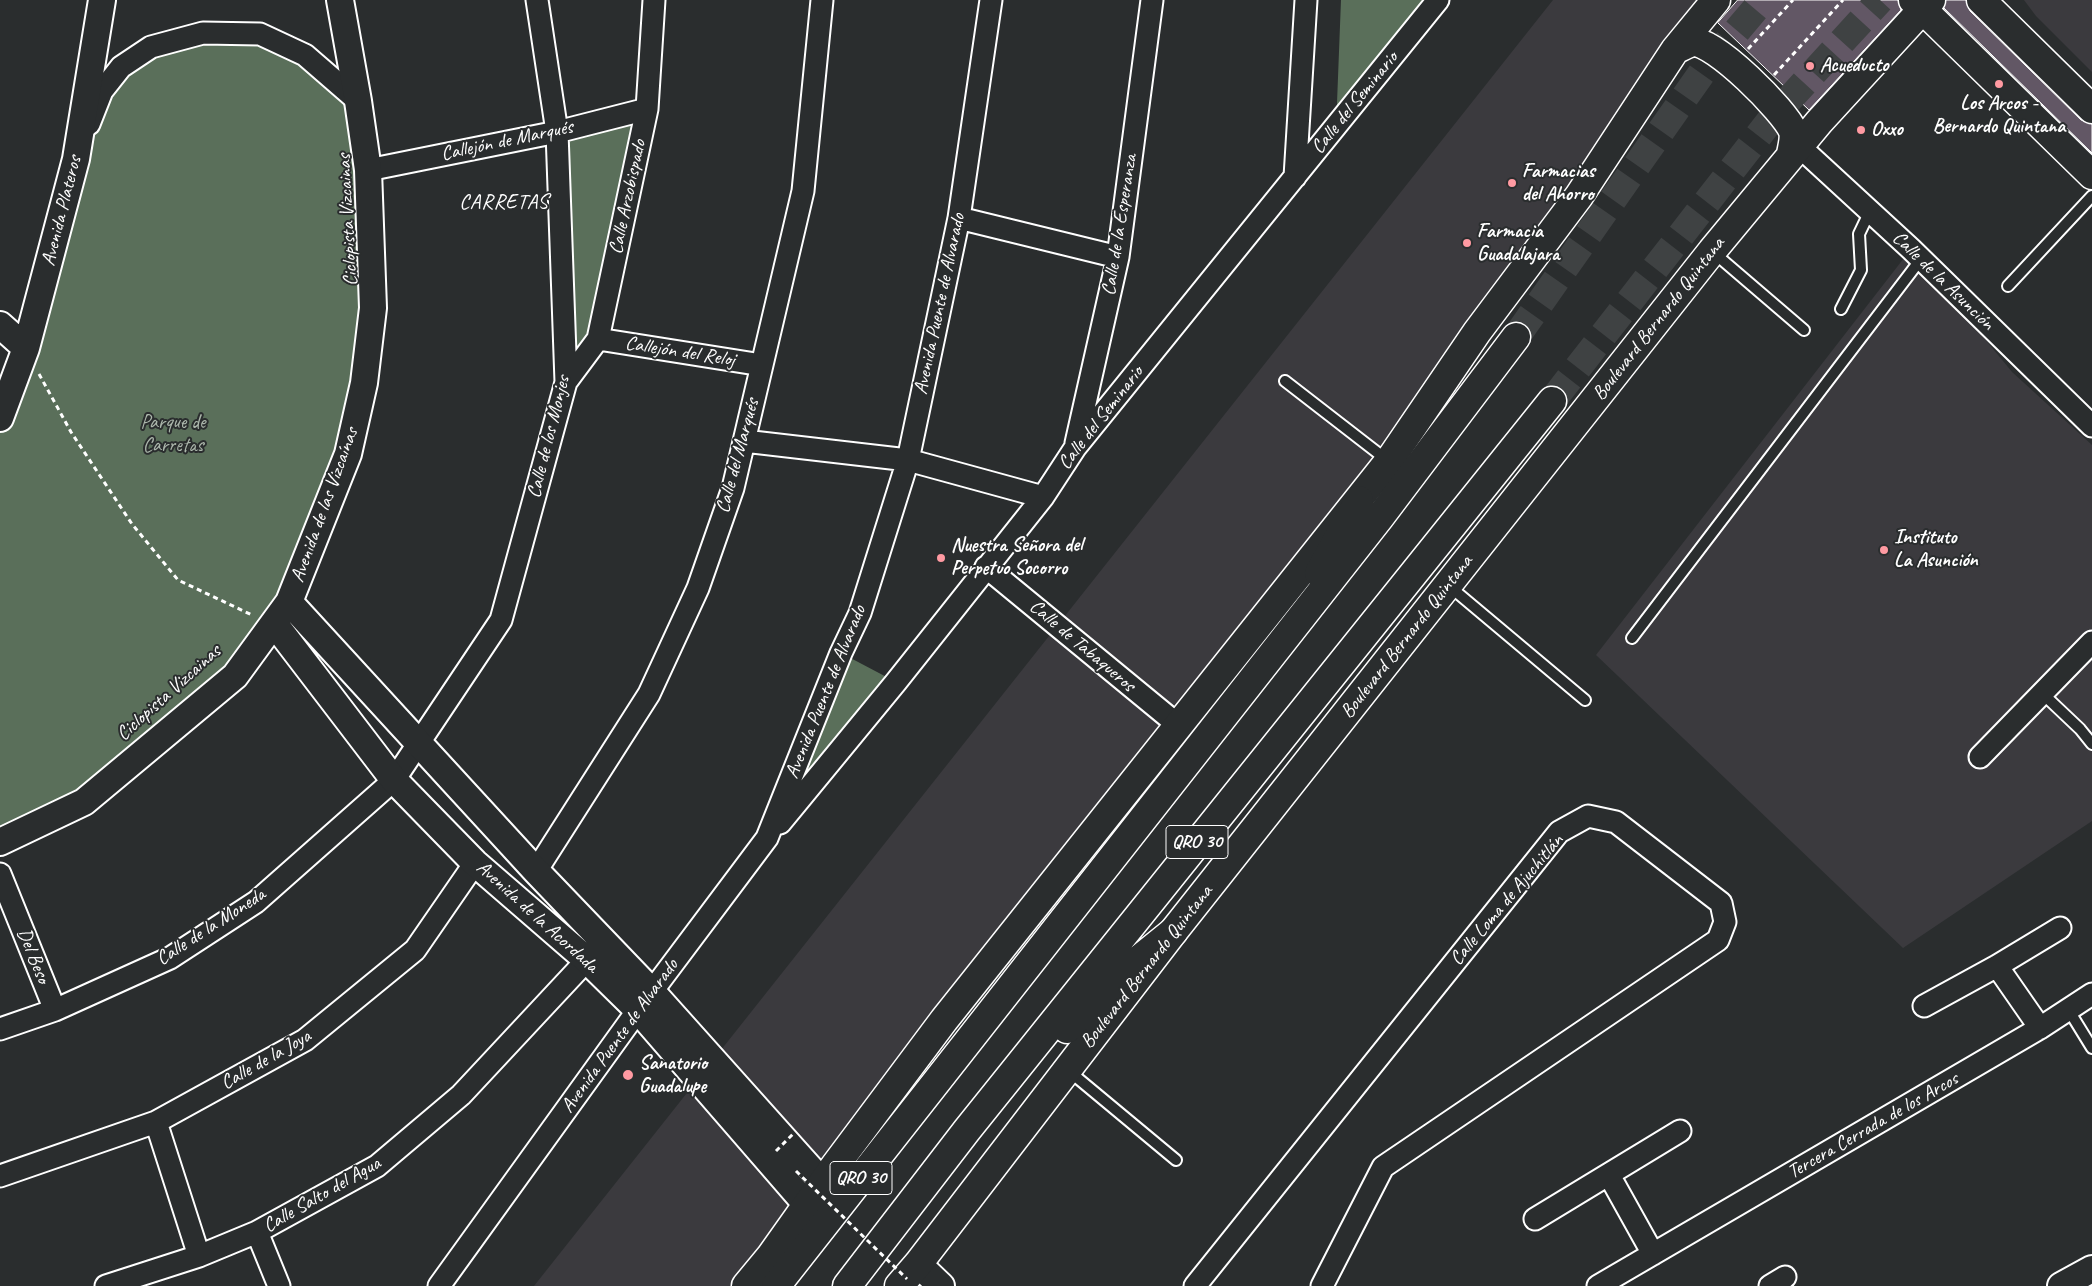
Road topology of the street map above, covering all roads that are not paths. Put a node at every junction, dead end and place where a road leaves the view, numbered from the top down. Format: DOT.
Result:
graph roads {
  1 [pos="102,0"];
  2 [pos="340,0"];
  3 [pos="538,0"];
  4 [pos="654,0"];
  5 [pos="822,0"];
  6 [pos="991,0"];
  7 [pos="1152,0"];
  8 [pos="1306,0"];
  9 [pos="1438,0"];
  10 [pos="1716,0"];
  11 [pos="1981,0"];
  12 [pos="1922,3"];
  13 [pos="1675,50"];
  14 [pos="358,101"];
  15 [pos="647,109"];
  16 [pos="2092,109"];
  17 [pos="557,132"];
  18 [pos="1795,150"];
  19 [pos="76,159"];
  20 [pos="368,170"];
  21 [pos="2092,175"];
  22 [pos="1295,177"];
  23 [pos="2092,196"];
  24 [pos="1870,211"];
  25 [pos="959,218"];
  26 [pos="1712,251"];
  27 [pos="1118,257"];
  28 [pos="1921,259"];
  29 [pos="2008,286"];
  30 [pos="1841,309"];
  31 [pos="0,325"];
  32 [pos="1804,330"];
  33 [pos="1516,337"];
  34 [pos="598,339"];
  35 [pos="14,358"];
  36 [pos="762,365"];
  37 [pos="1285,381"];
  38 [pos="566,382"];
  39 [pos="1552,401"];
  40 [pos="0,418"];
  41 [pos="2089,419"];
  42 [pos="744,441"];
  43 [pos="1075,448"];
  44 [pos="908,460"];
  45 [pos="1389,461"];
  46 [pos="1043,497"];
  47 [pos="1359,500"];
  48 [pos="986,567"];
  49 [pos="1448,585"];
  50 [pos="289,602"];
  51 [pos="274,623"];
  52 [pos="1632,638"];
  53 [pos="2092,642"];
  54 [pos="2042,693"];
  55 [pos="1585,700"];
  56 [pos="1178,725"];
  57 [pos="419,743"];
  58 [pos="2092,744"];
  59 [pos="1980,757"];
  60 [pos="394,780"];
  61 [pos="767,838"];
  62 [pos="0,842"];
  63 [pos="1110,861"];
  64 [pos="475,863"];
  65 [pos="536,871"];
  66 [pos="0,874"];
  67 [pos="2060,928"];
  68 [pos="1173,932"];
  69 [pos="586,960"];
  70 [pos="1997,966"];
  71 [pos="2092,994"];
  72 [pos="645,1001"];
  73 [pos="1924,1006"];
  74 [pos="55,1010"];
  75 [pos="2068,1010"];
  76 [pos="2040,1028"];
  77 [pos="0,1029"];
  78 [pos="2092,1048"];
  79 [pos="1067,1070"];
  80 [pos="156,1122"];
  81 [pos="967,1130"];
  82 [pos="1680,1131"];
  83 [pos="1176,1160"];
  84 [pos="1609,1175"];
  85 [pos="0,1176"];
  86 [pos="823,1183"];
  87 [pos="807,1206"];
  88 [pos="1535,1219"];
  89 [pos="257,1232"];
  90 [pos="1653,1254"];
  91 [pos="199,1256"];
  92 [pos="908,1276"];
  93 [pos="443,1280"];
  94 [pos="1605,1284"];
  95 [pos="106,1286"];
  96 [pos="279,1286"];
  97 [pos="428,1286"];
  98 [pos="746,1286"];
  99 [pos="776,1286"];
  100 [pos="847,1286"];
  101 [pos="941,1286"];
  102 [pos="1194,1286"];
  103 [pos="1322,1286"];
  1 -- 19 [label="street, Avenida Plateros"];
  2 -- 14 [label="street, Avenida de las Vizcaínas"];
  3 -- 17 [label="street, Calle de los Monjes"];
  4 -- 15 [label="street, Calle Arzobispado"];
  5 -- 36 [label="street, Calle del Marqués"];
  6 -- 25 [label="street, Avenida Puente de Alvarado"];
  7 -- 27 [label="street, Calle de la Esperanza"];
  8 -- 22 [label="street"];
  9 -- 22 [label="street, Calle del Seminario"];
  10 -- 13 [label="main road"];
  11 -- 16 [label="main road"];
  12 -- 18 [label="main road, Boulevard Bernardo Quintana"];
  12 -- 21 [label="main road"];
  13 -- 18 [label="main road"];
  13 -- 45 [label="main road"];
  14 -- 19 [label="street"];
  14 -- 20 [label="street, Avenida de las Vizcaínas"];
  15 -- 17 [label="street, Callejón de Marqués"];
  15 -- 34 [label="street, Calle Arzobispado"];
  17 -- 20 [label="street, Callejón de Marqués"];
  17 -- 38 [label="street, Calle de los Monjes"];
  18 -- 24 [label="street, Calle de la Asunción"];
  18 -- 26 [label="main road, Boulevard Bernardo Quintana"];
  19 -- 35 [label="street, Avenida Plateros"];
  20 -- 50 [label="street, Avenida de las Vizcaínas"];
  22 -- 43 [label="street, Calle del Seminario"];
  23 -- 29 [label="lane"];
  24 -- 28 [label="street, Calle de la Asunción"];
  24 -- 30 [label="lane"];
  25 -- 27 [label="street"];
  25 -- 44 [label="street, Avenida Puente de Alvarado"];
  26 -- 32 [label="lane"];
  26 -- 49 [label="main road, Boulevard Bernardo Quintana"];
  27 -- 43 [label="street, Calle de la Esperanza"];
  28 -- 41 [label="street, Calle de la Asunción"];
  28 -- 52 [label="lane"];
  31 -- 35 [label="street"];
  33 -- 63 [label="main road, QRO 30"];
  34 -- 36 [label="street, Callejón del Reloj"];
  34 -- 38 [label="street, Calle Arzobispado"];
  35 -- 40 [label="street, Avenida Plateros"];
  36 -- 42 [label="street, Calle del Marqués"];
  37 -- 45 [label="lane"];
  38 -- 57 [label="street, Calle de los Monjes"];
  39 -- 81 [label="main road, Boulevard Bernardo Quintana / QRO 30"];
  42 -- 44 [label="street"];
  42 -- 65 [label="street, Calle del Marqués"];
  43 -- 46 [label="street, Calle del Seminario"];
  44 -- 46 [label="street"];
  44 -- 61 [label="street, Avenida Puente de Alvarado"];
  45 -- 47 [label="main road"];
  46 -- 48 [label="street, Calle del Seminario"];
  47 -- 56 [label="main road"];
  47 -- 63 [label="main road"];
  48 -- 56 [label="street, Calle de Tabaqueros"];
  48 -- 61 [label="street, Calle del Seminario"];
  49 -- 55 [label="lane"];
  49 -- 68 [label="main road, Boulevard Bernardo Quintana"];
  50 -- 51 [label="street, Avenida de las Vizcaínas"];
  50 -- 57 [label="street, Avenida de la Acordada"];
  51 -- 60 [label="street, Avenida de la Acordada"];
  51 -- 62 [label="street, Avenida de las Vizcaínas"];
  53 -- 54 [label="street"];
  54 -- 58 [label="lane"];
  54 -- 59 [label="street"];
  56 -- 86 [label="main road"];
  57 -- 60 [label="street, Calle de los Monjes"];
  57 -- 65 [label="street, Avenida de la Acordada"];
  60 -- 64 [label="street, Avenida de la Acordada"];
  60 -- 74 [label="street, Calle de la Moneda"];
  61 -- 72 [label="street, Avenida Puente de Alvarado"];
  63 -- 99 [label="main road, QRO 30"];
  64 -- 69 [label="street, Avenida de la Acordada"];
  64 -- 80 [label="street, Calle de la Joya"];
  65 -- 72 [label="street, Avenida de la Acordada"];
  66 -- 74 [label="street, Del Beso"];
  67 -- 70 [label="street"];
  68 -- 79 [label="main road, Boulevard Bernardo Quintana"];
  68 -- 81 [label="main road"];
  69 -- 72 [label="street, Avenida de la Acordada"];
  69 -- 89 [label="street, Calle Salto del Agua"];
  70 -- 73 [label="street"];
  70 -- 76 [label="street"];
  71 -- 75 [label="street, Tercera Cerrada de los Arcos"];
  72 -- 86 [label="street, Avenida de la Acordada"];
  72 -- 87 [label="street, Avenida de la Acordada"];
  72 -- 93 [label="street, Avenida Puente de Alvarado"];
  74 -- 77 [label="street, Calle de la Moneda"];
  75 -- 76 [label="street, Tercera Cerrada de los Arcos"];
  75 -- 78 [label="lane"];
  76 -- 90 [label="street, Tercera Cerrada de los Arcos"];
  79 -- 83 [label="lane"];
  79 -- 92 [label="main road, Boulevard Bernardo Quintana"];
  80 -- 85 [label="street, Calle de la Joya"];
  80 -- 91 [label="street"];
  81 -- 100 [label="main road, Boulevard Bernardo Quintana / QRO 30"];
  82 -- 84 [label="street"];
  84 -- 88 [label="street"];
  84 -- 90 [label="street"];
  86 -- 87 [label="main road"];
  87 -- 98 [label="main road"];
  89 -- 91 [label="street, Calle Salto del Agua"];
  89 -- 96 [label="street"];
  90 -- 94 [label="street, Tercera Cerrada de los Arcos"];
  91 -- 95 [label="street, Calle Salto del Agua"];
  92 -- 101 [label="street"];
  93 -- 97 [label="street"];
  102 -- 103 [label="street, Calle Loma de Ajuchitlán"];
}
